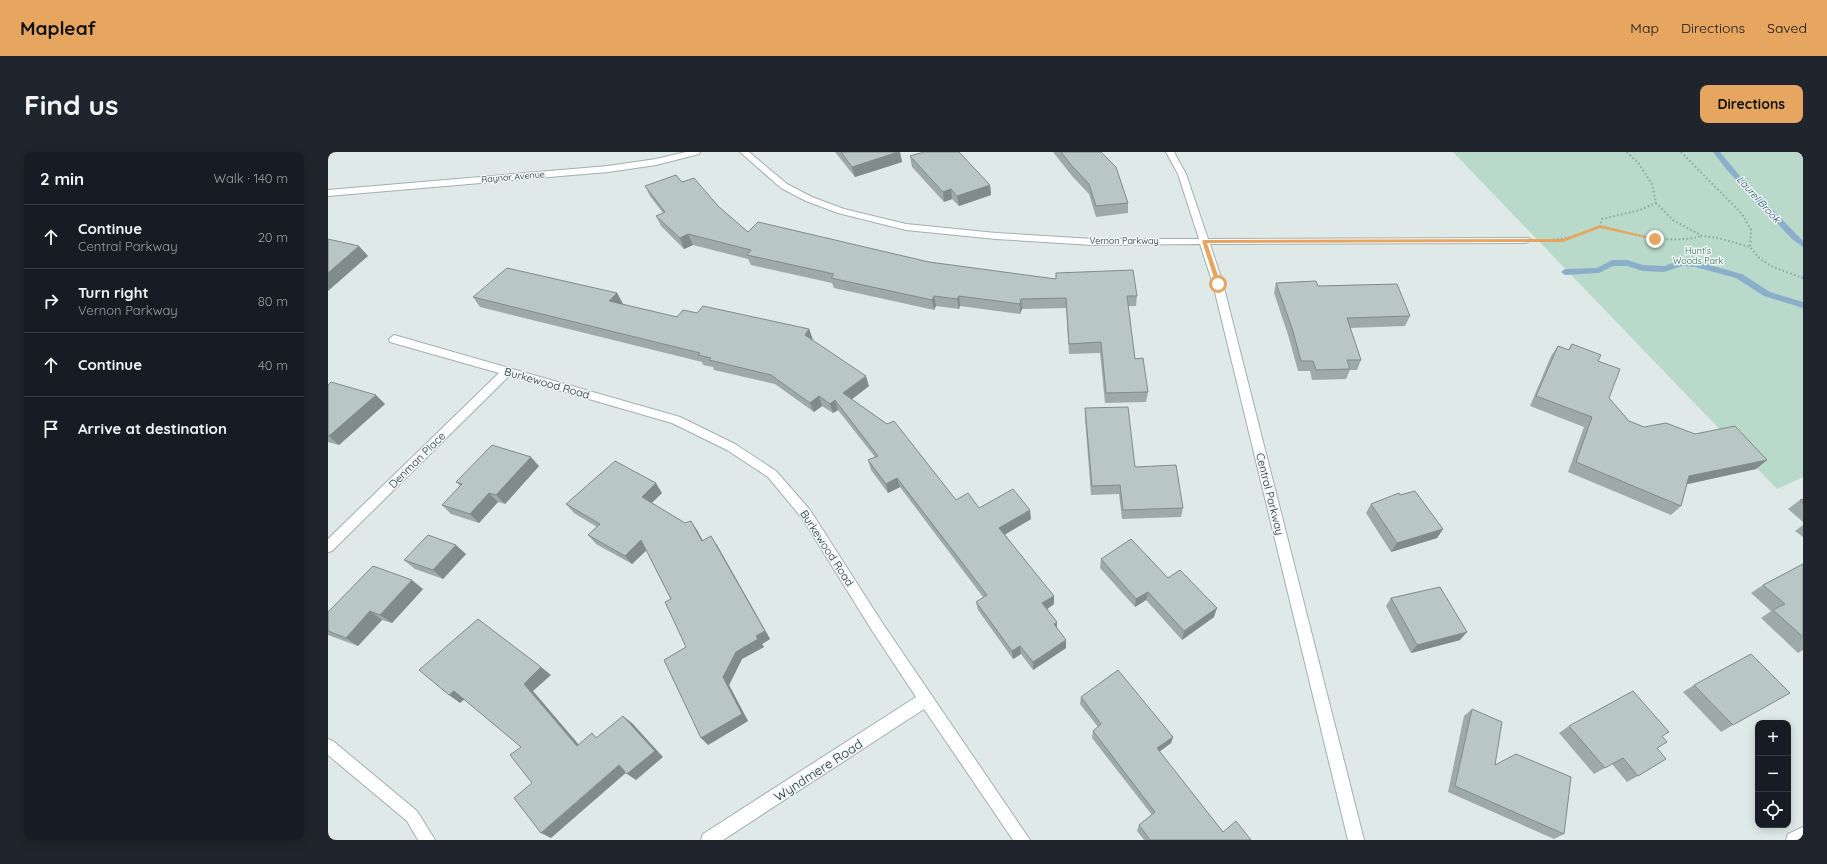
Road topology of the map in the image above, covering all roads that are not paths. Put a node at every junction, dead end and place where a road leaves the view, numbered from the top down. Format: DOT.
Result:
graph roads {
  1 [pos="696,152"];
  2 [pos="744,152"];
  3 [pos="1170,152"];
  4 [pos="329,193"];
  5 [pos="1526,240"];
  6 [pos="1204,241"];
  7 [pos="394,339"];
  8 [pos="506,372"];
  9 [pos="328,547"];
  10 [pos="926,699"];
  11 [pos="328,746"];
  12 [pos="1803,835"];
  13 [pos="427,840"];
  14 [pos="709,840"];
  15 [pos="1022,840"];
  16 [pos="1356,840"];
  17 [pos="1794,840"];
  1 -- 4 [label="street, Raynor Avenue"];
  2 -- 6 [label="street, Vernon Parkway"];
  3 -- 6 [label="street, Central Parkway"];
  5 -- 6 [label="street, Vernon Parkway"];
  6 -- 16 [label="street, Central Parkway"];
  7 -- 8 [label="street, Burkewood Road"];
  8 -- 9 [label="street, Denman Place"];
  8 -- 10 [label="street, Burkewood Road"];
  10 -- 14 [label="street, Wyndmere Road"];
  10 -- 15 [label="street, Burkewood Road"];
  11 -- 13 [label="street"];
  12 -- 17 [label="street"];
}
